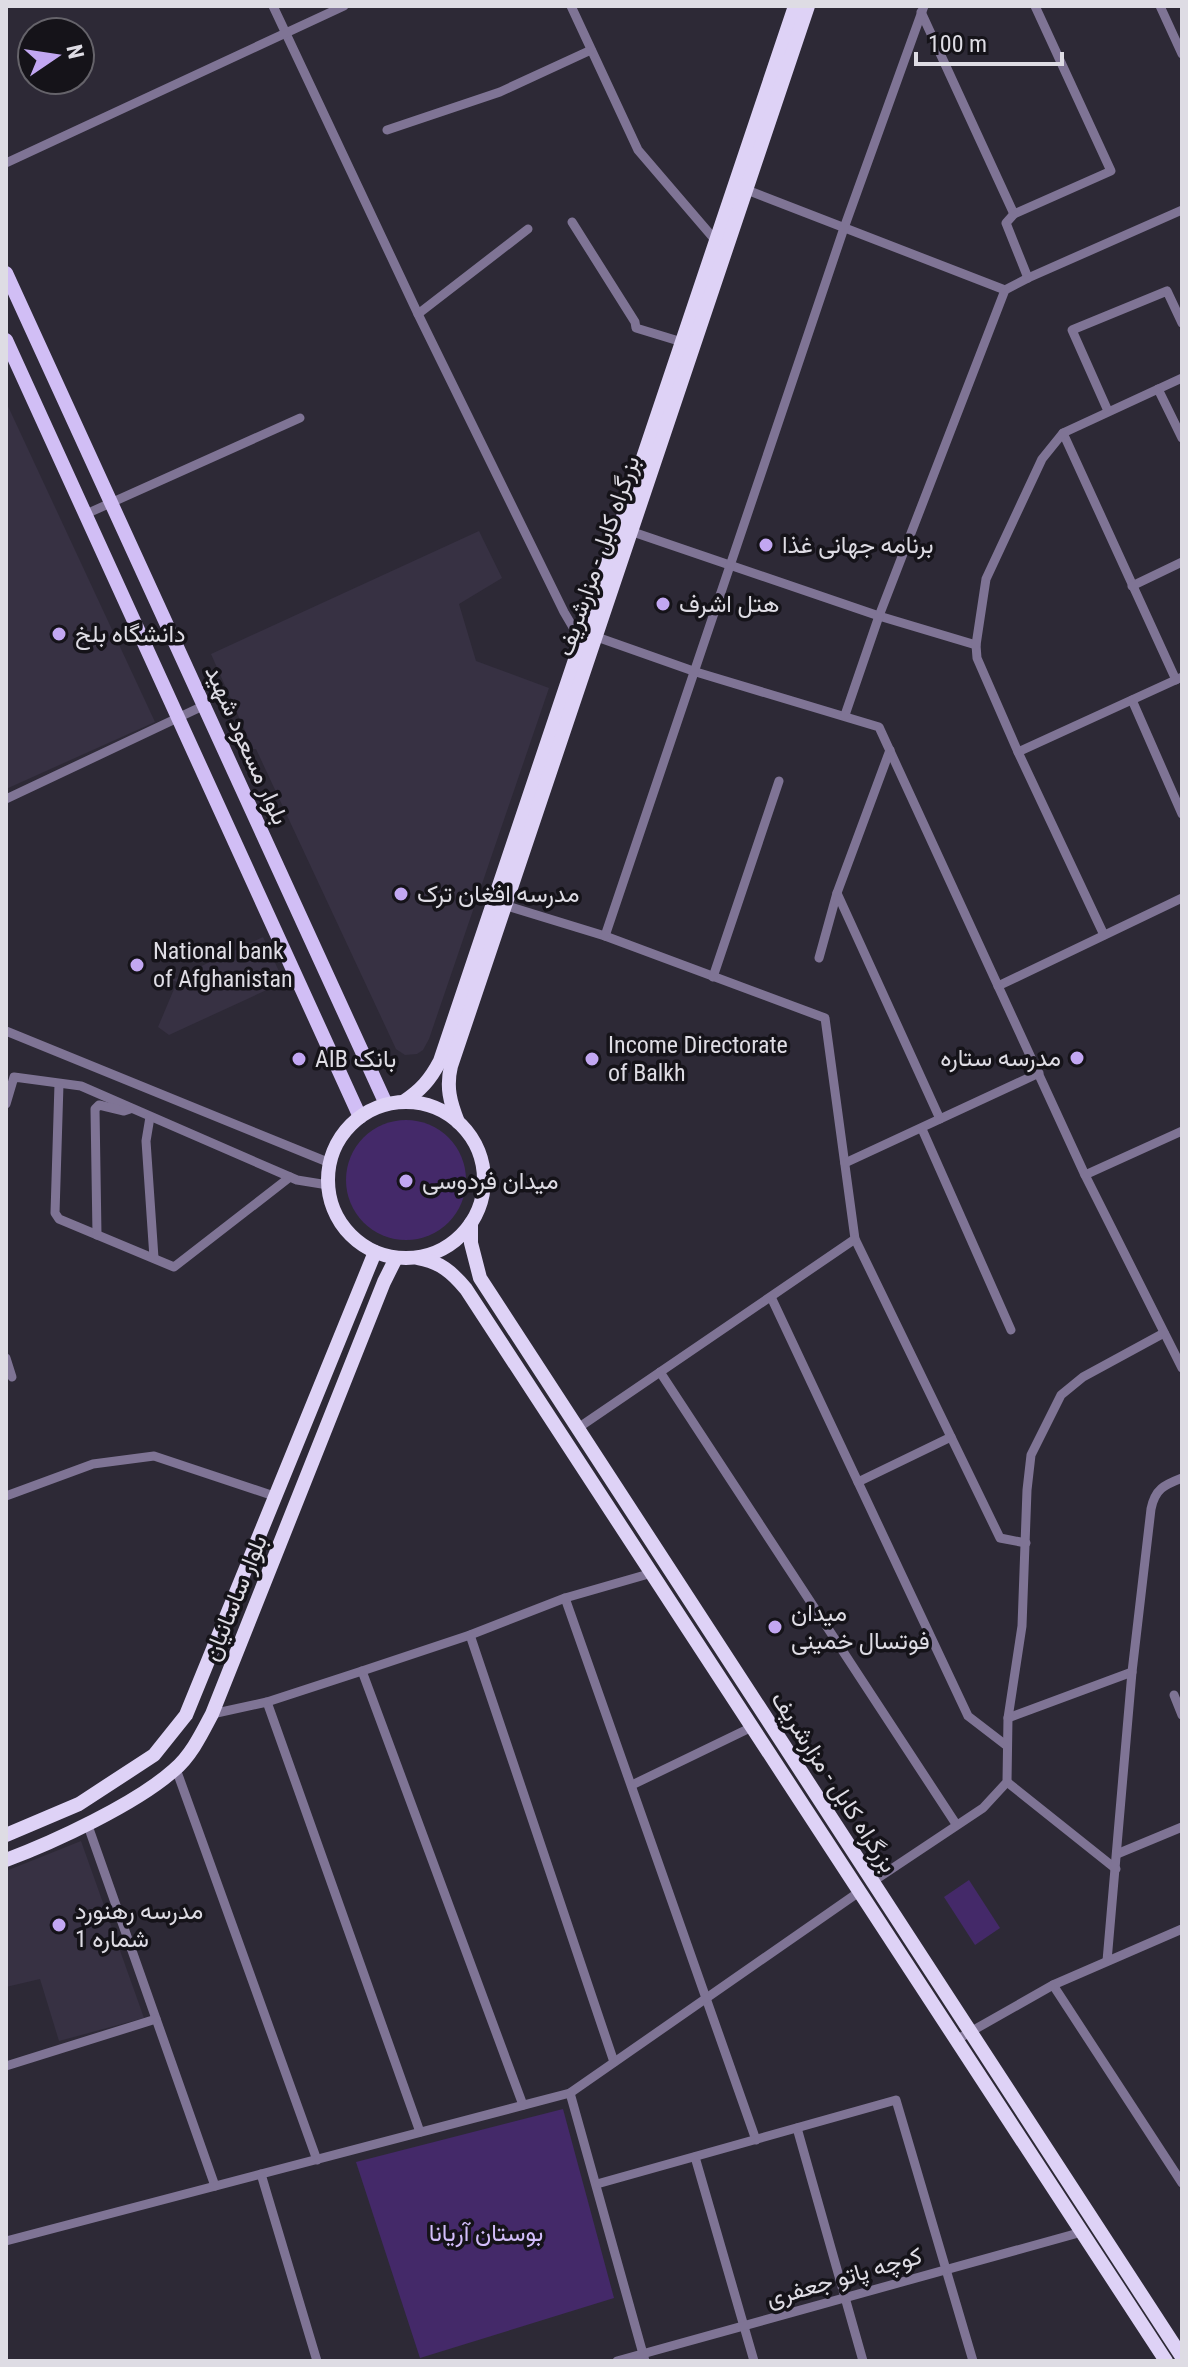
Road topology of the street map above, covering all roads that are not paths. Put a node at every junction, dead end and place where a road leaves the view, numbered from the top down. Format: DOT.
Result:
graph roads {
  1 [pos="273,6"];
  2 [pos="344,6"];
  3 [pos="571,6"];
  4 [pos="795,6"];
  5 [pos="808,6"];
  6 [pos="1035,6"];
  7 [pos="1160,6"];
  8 [pos="923,9"];
  9 [pos="286,33"];
  10 [pos="591,50"];
  11 [pos="1182,54"];
  12 [pos="387,130"];
  13 [pos="6,163"];
  14 [pos="747,190"];
  15 [pos="1182,210"];
  16 [pos="1014,214"];
  17 [pos="572,222"];
  18 [pos="844,228"];
  19 [pos="528,229"];
  20 [pos="716,241"];
  21 [pos="1028,278"];
  22 [pos="8,282"];
  23 [pos="1005,290"];
  24 [pos="418,314"];
  25 [pos="1182,323"];
  26 [pos="6,340"];
  27 [pos="682,342"];
  28 [pos="1182,378"];
  29 [pos="1158,389"];
  30 [pos="1108,411"];
  31 [pos="300,418"];
  32 [pos="1063,433"];
  33 [pos="1182,438"];
  34 [pos="112,503"];
  35 [pos="86,514"];
  36 [pos="630,531"];
  37 [pos="1182,562"];
  38 [pos="730,565"];
  39 [pos="1132,586"];
  40 [pos="879,616"];
  41 [pos="588,638"];
  42 [pos="976,645"];
  43 [pos="696,672"];
  44 [pos="1179,678"];
  45 [pos="1132,700"];
  46 [pos="205,705"];
  47 [pos="845,715"];
  48 [pos="179,717"];
  49 [pos="890,750"];
  50 [pos="1018,752"];
  51 [pos="779,781"];
  52 [pos="6,799"];
  53 [pos="1182,814"];
  54 [pos="837,893"];
  55 [pos="1182,898"];
  56 [pos="504,905"];
  57 [pos="1104,935"];
  58 [pos="605,936"];
  59 [pos="819,958"];
  60 [pos="713,977"];
  61 [pos="998,986"];
  62 [pos="470,991"];
  63 [pos="6,1031"];
  64 [pos="1039,1073"];
  65 [pos="59,1084"];
  66 [pos="403,1102"];
  67 [pos="6,1104"];
  68 [pos="386,1104"];
  69 [pos="132,1109"];
  70 [pos="150,1117"];
  71 [pos="360,1117"];
  72 [pos="940,1119"];
  73 [pos="458,1122"];
  74 [pos="922,1129"];
  75 [pos="1182,1131"];
  76 [pos="330,1163"];
  77 [pos="845,1163"];
  78 [pos="1085,1175"];
  79 [pos="290,1177"];
  80 [pos="328,1185"];
  81 [pos="471,1223"];
  82 [pos="97,1235"];
  83 [pos="855,1239"];
  84 [pos="375,1252"];
  85 [pos="154,1258"];
  86 [pos="396,1258"];
  87 [pos="418,1258"];
  88 [pos="771,1297"];
  89 [pos="1011,1330"];
  90 [pos="1164,1333"];
  91 [pos="6,1358"];
  92 [pos="1182,1368"];
  93 [pos="660,1372"];
  94 [pos="12,1377"];
  95 [pos="578,1428"];
  96 [pos="951,1437"];
  97 [pos="1182,1478"];
  98 [pos="858,1482"];
  99 [pos="6,1496"];
  100 [pos="277,1497"];
  101 [pos="1026,1543"];
  102 [pos="652,1573"];
  103 [pos="565,1598"];
  104 [pos="470,1635"];
  105 [pos="362,1671"];
  106 [pos="1132,1672"];
  107 [pos="1174,1695"];
  108 [pos="267,1702"];
  109 [pos="212,1714"];
  110 [pos="1182,1715"];
  111 [pos="1008,1718"];
  112 [pos="752,1727"];
  113 [pos="1007,1746"];
  114 [pos="176,1769"];
  115 [pos="1007,1782"];
  116 [pos="632,1785"];
  117 [pos="87,1823"];
  118 [pos="956,1824"];
  119 [pos="1182,1827"];
  120 [pos="6,1835"];
  121 [pos="1117,1854"];
  122 [pos="6,1860"];
  123 [pos="1116,1869"];
  124 [pos="872,1882"];
  125 [pos="859,1892"];
  126 [pos="1182,1929"];
  127 [pos="1107,1961"];
  128 [pos="1053,1985"];
  129 [pos="707,1996"];
  130 [pos="156,2019"];
  131 [pos="962,2036"];
  132 [pos="614,2062"];
  133 [pos="6,2066"];
  134 [pos="570,2093"];
  135 [pos="523,2105"];
  136 [pos="797,2128"];
  137 [pos="420,2132"];
  138 [pos="756,2140"];
  139 [pos="695,2157"];
  140 [pos="317,2160"];
  141 [pos="261,2174"];
  142 [pos="1182,2183"];
  143 [pos="597,2184"];
  144 [pos="215,2186"];
  145 [pos="1082,2232"];
  146 [pos="6,2241"];
  147 [pos="946,2269"];
  148 [pos="845,2297"];
  149 [pos="744,2326"];
  150 [pos="644,2357"];
  151 [pos="1182,2357"];
  152 [pos="317,2361"];
  153 [pos="617,2361"];
  154 [pos="754,2361"];
  155 [pos="863,2361"];
  156 [pos="973,2361"];
  157 [pos="1166,2361"];
  1 -- 9 [label="street"];
  2 -- 9 [label="street"];
  3 -- 10 [label="street"];
  4 -- 20 [label="highway, بزرگراه کابل - مزارشریف"];
  5 -- 14 [label="highway, بزرگراه کابل - مزارشریف"];
  6 -- 16 [label="street"];
  7 -- 11 [label="street"];
  8 -- 16 [label="street"];
  8 -- 18 [label="street"];
  9 -- 13 [label="street"];
  9 -- 24 [label="street"];
  10 -- 12 [label="street"];
  10 -- 20 [label="street"];
  14 -- 18 [label="street"];
  14 -- 36 [label="highway, بزرگراه کابل - مزارشریف"];
  15 -- 21 [label="street"];
  16 -- 21 [label="street"];
  17 -- 27 [label="street"];
  18 -- 23 [label="street"];
  18 -- 38 [label="street"];
  19 -- 24 [label="street"];
  20 -- 27 [label="highway, بزرگراه کابل - مزارشریف"];
  21 -- 23 [label="street"];
  22 -- 34 [label="main road, بلوار مسعود شهید"];
  23 -- 40 [label="street"];
  24 -- 41 [label="street"];
  25 -- 30 [label="street"];
  26 -- 35 [label="main road, بلوار مسعود شهید"];
  27 -- 41 [label="highway, بزرگراه کابل - مزارشریف"];
  28 -- 29 [label="street"];
  29 -- 30 [label="street"];
  29 -- 33 [label="street"];
  30 -- 32 [label="street"];
  31 -- 34 [label="street"];
  32 -- 39 [label="street"];
  32 -- 42 [label="street"];
  34 -- 35 [label="street"];
  34 -- 46 [label="main road, بلوار مسعود شهید"];
  35 -- 48 [label="main road, بلوار مسعود شهید"];
  36 -- 38 [label="street"];
  36 -- 41 [label="highway, بزرگراه کابل - مزارشریف"];
  37 -- 39 [label="street"];
  38 -- 40 [label="street"];
  38 -- 43 [label="street"];
  39 -- 44 [label="street"];
  40 -- 42 [label="street"];
  40 -- 47 [label="street"];
  41 -- 43 [label="street"];
  41 -- 56 [label="highway, بزرگراه کابل - مزارشریف"];
  41 -- 62 [label="highway, بزرگراه کابل - مزارشریف"];
  42 -- 50 [label="street"];
  43 -- 47 [label="street"];
  43 -- 58 [label="street"];
  44 -- 45 [label="street"];
  45 -- 50 [label="street"];
  45 -- 53 [label="street"];
  46 -- 48 [label="street"];
  46 -- 68 [label="main road, بلوار مسعود شهید"];
  47 -- 49 [label="street"];
  48 -- 52 [label="street"];
  48 -- 71 [label="main road, بلوار مسعود شهید"];
  49 -- 54 [label="street"];
  49 -- 61 [label="street"];
  50 -- 57 [label="street"];
  51 -- 60 [label="street"];
  54 -- 59 [label="street"];
  54 -- 72 [label="street"];
  55 -- 57 [label="street"];
  56 -- 58 [label="street"];
  56 -- 62 [label="highway, بزرگراه کابل - مزارشریف"];
  57 -- 61 [label="street"];
  58 -- 60 [label="street"];
  60 -- 77 [label="street"];
  61 -- 64 [label="street"];
  62 -- 66 [label="highway, بزرگراه کابل - مزارشریف"];
  62 -- 73 [label="highway, بزرگراه کابل - مزارشریف"];
  63 -- 76 [label="street"];
  64 -- 72 [label="street"];
  64 -- 78 [label="street"];
  65 -- 67 [label="street"];
  65 -- 69 [label="street"];
  65 -- 82 [label="street"];
  66 -- 68 [label="highway"];
  66 -- 73 [label="highway"];
  68 -- 71 [label="highway"];
  69 -- 70 [label="street"];
  69 -- 82 [label="street"];
  70 -- 79 [label="street"];
  70 -- 85 [label="street"];
  71 -- 76 [label="highway"];
  72 -- 74 [label="street"];
  73 -- 81 [label="highway"];
  74 -- 77 [label="street"];
  74 -- 89 [label="street"];
  75 -- 78 [label="street"];
  76 -- 80 [label="highway"];
  77 -- 83 [label="street"];
  78 -- 90 [label="street"];
  79 -- 80 [label="street"];
  79 -- 85 [label="street"];
  80 -- 84 [label="highway"];
  81 -- 87 [label="highway"];
  81 -- 95 [label="highway, بزرگراه کابل - مزارشریف"];
  82 -- 85 [label="street"];
  83 -- 88 [label="street"];
  83 -- 96 [label="street"];
  84 -- 86 [label="highway"];
  84 -- 100 [label="highway, بلوار ساسانیان"];
  86 -- 87 [label="highway"];
  86 -- 109 [label="highway, بلوار ساسانیان"];
  87 -- 102 [label="highway, بزرگراه کابل - مزارشریف"];
  88 -- 93 [label="street"];
  88 -- 98 [label="street"];
  90 -- 92 [label="street"];
  90 -- 101 [label="street"];
  91 -- 94 [label="street"];
  93 -- 95 [label="street"];
  93 -- 118 [label="street"];
  95 -- 124 [label="highway, بزرگراه کابل - مزارشریف"];
  96 -- 98 [label="street"];
  96 -- 101 [label="street"];
  97 -- 106 [label="street"];
  98 -- 113 [label="street"];
  99 -- 100 [label="street"];
  100 -- 120 [label="highway, بلوار ساسانیان"];
  101 -- 111 [label="street"];
  102 -- 103 [label="street"];
  102 -- 112 [label="highway, بزرگراه کابل - مزارشریف"];
  103 -- 104 [label="street"];
  103 -- 116 [label="street"];
  104 -- 105 [label="street"];
  104 -- 132 [label="street"];
  105 -- 108 [label="street"];
  105 -- 135 [label="street"];
  106 -- 111 [label="street"];
  106 -- 121 [label="street"];
  107 -- 110 [label="street"];
  108 -- 109 [label="street"];
  108 -- 137 [label="street"];
  109 -- 114 [label="highway, بلوار ساسانیان"];
  111 -- 113 [label="street"];
  112 -- 116 [label="street"];
  112 -- 125 [label="highway, بزرگراه کابل - مزارشریف"];
  113 -- 115 [label="street"];
  114 -- 117 [label="highway, بلوار ساسانیان"];
  114 -- 140 [label="street"];
  115 -- 118 [label="street"];
  115 -- 123 [label="street"];
  116 -- 129 [label="street"];
  117 -- 122 [label="highway, بلوار ساسانیان"];
  117 -- 130 [label="street"];
  118 -- 124 [label="street"];
  119 -- 121 [label="street"];
  121 -- 123 [label="street"];
  123 -- 127 [label="street"];
  124 -- 131 [label="highway, بزرگراه کابل - مزارشریف"];
  125 -- 129 [label="street"];
  125 -- 131 [label="highway, بزرگراه کابل - مزارشریف"];
  126 -- 127 [label="street"];
  127 -- 128 [label="street"];
  128 -- 131 [label="street"];
  128 -- 142 [label="street"];
  129 -- 132 [label="street"];
  129 -- 138 [label="street"];
  130 -- 133 [label="street"];
  130 -- 144 [label="street"];
  131 -- 145 [label="highway, بزرگراه کابل - مزارشریف"];
  131 -- 151 [label="highway, بزرگراه کابل - مزارشریف"];
  132 -- 134 [label="street"];
  134 -- 135 [label="street"];
  134 -- 143 [label="street"];
  135 -- 137 [label="street"];
  136 -- 138 [label="street"];
  136 -- 147 [label="street"];
  136 -- 148 [label="street"];
  137 -- 140 [label="street"];
  138 -- 139 [label="street"];
  139 -- 143 [label="street"];
  139 -- 149 [label="street"];
  140 -- 141 [label="street"];
  141 -- 144 [label="street"];
  141 -- 152 [label="street"];
  143 -- 150 [label="street"];
  144 -- 146 [label="street"];
  145 -- 147 [label="street, کوچه پاتو جعفری"];
  145 -- 157 [label="highway, بزرگراه کابل - مزارشریف"];
  147 -- 148 [label="street, کوچه پاتو جعفری"];
  147 -- 156 [label="street"];
  148 -- 149 [label="street, کوچه پاتو جعفری"];
  148 -- 155 [label="street"];
  149 -- 150 [label="street, کوچه پاتو جعفری"];
  149 -- 154 [label="street"];
  150 -- 153 [label="street, کوچه پاتو جعفری"];
}
